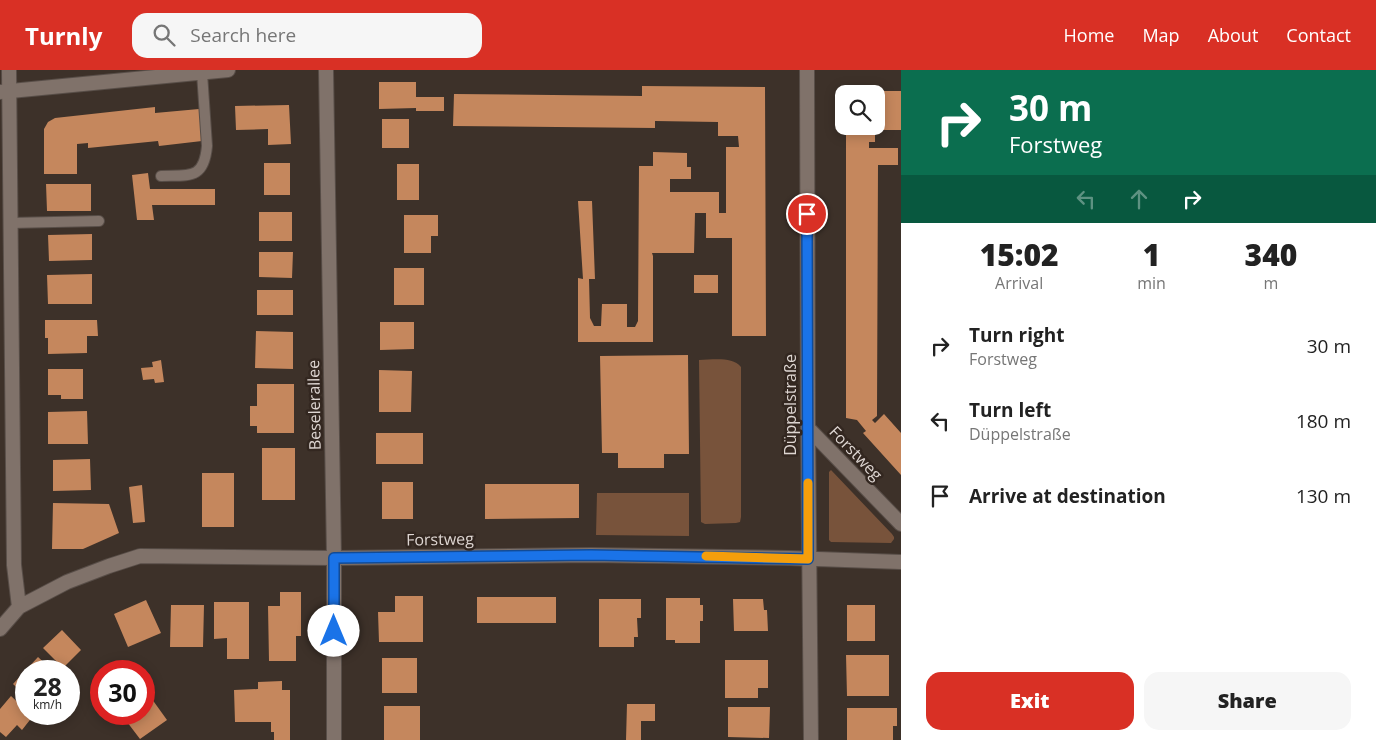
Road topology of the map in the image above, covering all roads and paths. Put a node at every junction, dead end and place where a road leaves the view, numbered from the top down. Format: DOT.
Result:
graph roads {
  1 [pos="9,70"];
  2 [pos="228,70"];
  3 [pos="326,70"];
  4 [pos="807,70"];
  5 [pos="202,73"];
  6 [pos="4,92"];
  7 [pos="161,176"];
  8 [pos="98,221"];
  9 [pos="10,223"];
  10 [pos="6,315"];
  11 [pos="808,428"];
  12 [pos="901,524"];
  13 [pos="334,558"];
  14 [pos="808,559"];
  15 [pos="901,562"];
  16 [pos="20,607"];
  17 [pos="0,629"];
  18 [pos="334,740"];
  19 [pos="811,740"];
  1 -- 6 [label="street"];
  2 -- 5 [label="street"];
  3 -- 13 [label="street, Beselerallee"];
  4 -- 11 [label="street, Düppelstraße"];
  5 -- 6 [label="street"];
  5 -- 7 [label="lane"];
  6 -- 9 [label="street"];
  8 -- 9 [label="lane"];
  9 -- 10 [label="street"];
  10 -- 16 [label="street"];
  11 -- 12 [label="street, Forstweg"];
  11 -- 14 [label="street, Düppelstraße"];
  13 -- 14 [label="street, Forstweg"];
  13 -- 16 [label="street, Forstweg"];
  13 -- 18 [label="street, Beselerallee"];
  14 -- 15 [label="street, Forstweg"];
  14 -- 19 [label="street, Düppelstraße"];
  16 -- 17 [label="street, Forstweg"];
}
